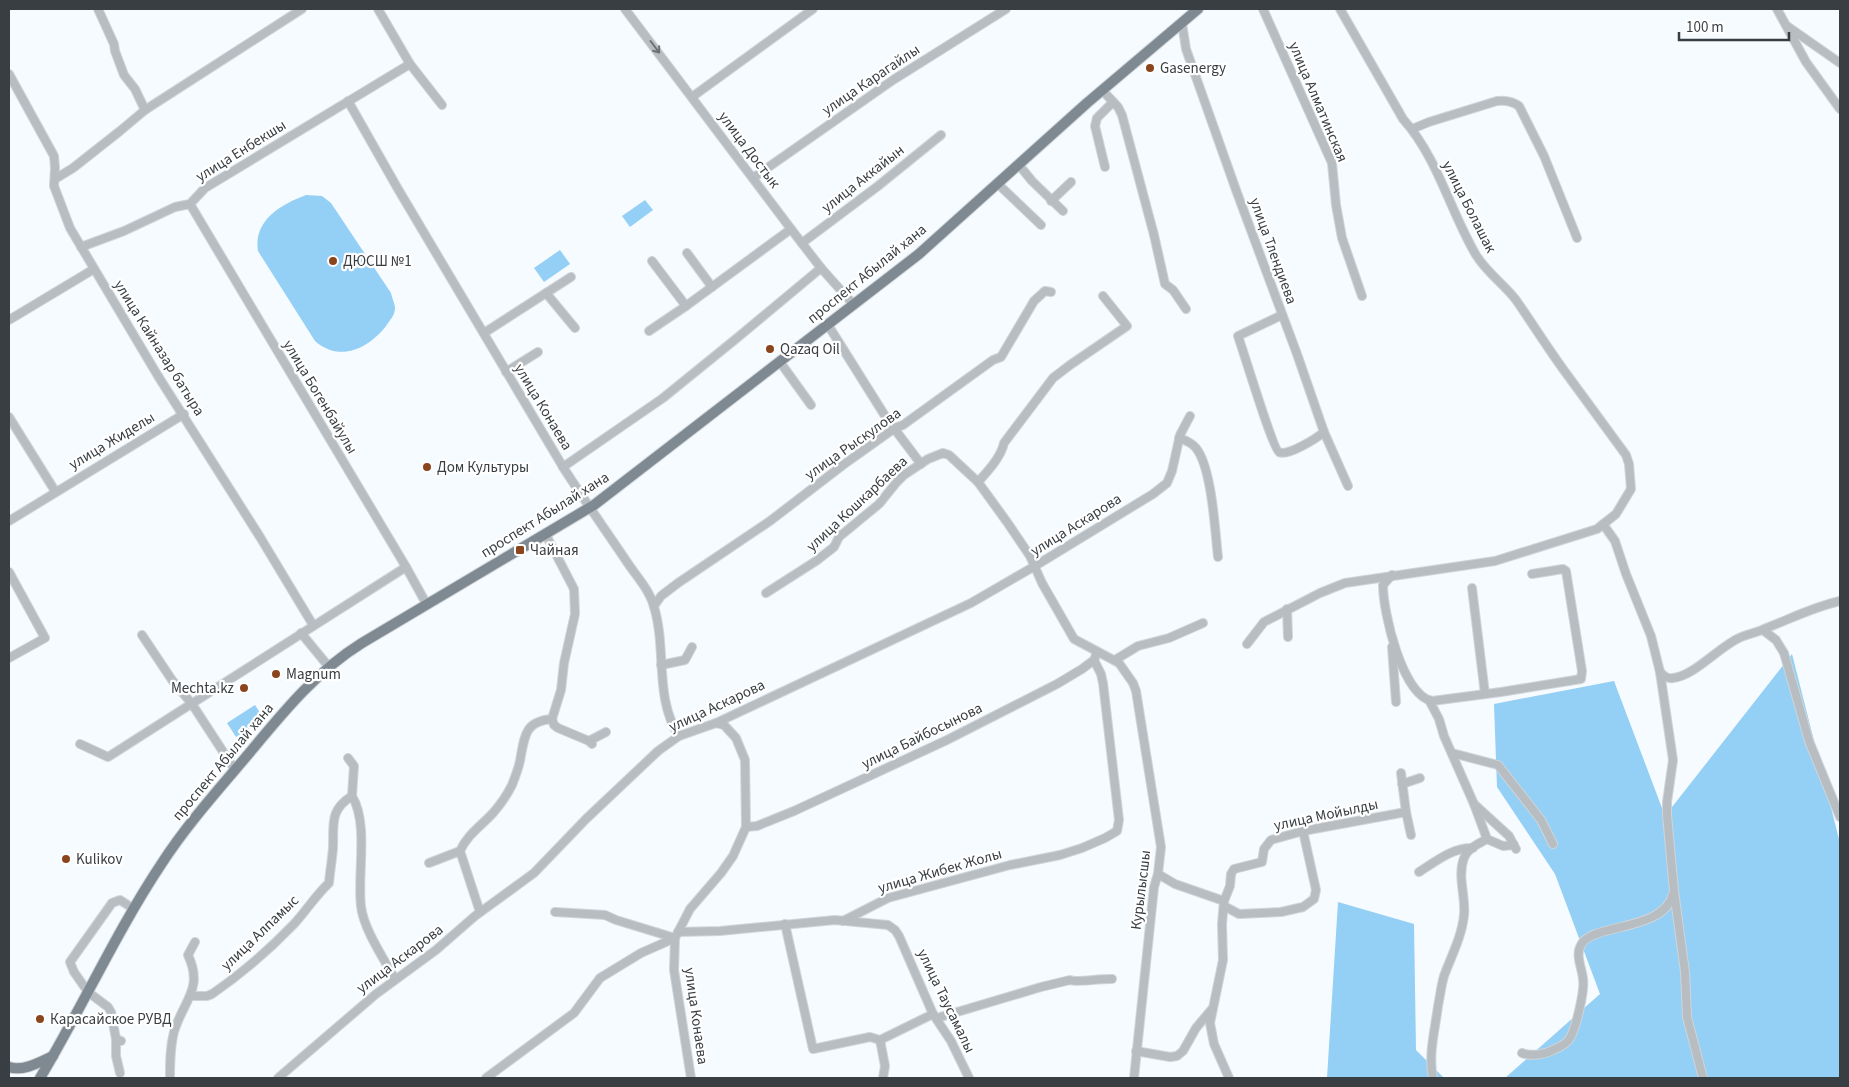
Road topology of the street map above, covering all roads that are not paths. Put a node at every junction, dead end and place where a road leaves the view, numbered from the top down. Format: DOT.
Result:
graph roads {
  1 [pos="98,9"];
  2 [pos="302,9"];
  3 [pos="378,9"];
  4 [pos="626,9"];
  5 [pos="813,9"];
  6 [pos="1006,9"];
  7 [pos="1198,9"];
  8 [pos="1263,9"];
  9 [pos="1340,9"];
  10 [pos="1777,9"];
  11 [pos="1182,22"];
  12 [pos="1786,25"];
  13 [pos="1840,63"];
  14 [pos="410,64"];
  15 [pos="9,74"];
  16 [pos="1102,90"];
  17 [pos="692,96"];
  18 [pos="1836,99"];
  19 [pos="348,101"];
  20 [pos="1113,102"];
  21 [pos="442,104"];
  22 [pos="1840,109"];
  23 [pos="145,110"];
  24 [pos="1412,129"];
  25 [pos="940,135"];
  26 [pos="1019,165"];
  27 [pos="1105,167"];
  28 [pos="753,178"];
  29 [pos="55,179"];
  30 [pos="1071,182"];
  31 [pos="998,184"];
  32 [pos="1052,201"];
  33 [pos="190,204"];
  34 [pos="1053,215"];
  35 [pos="1041,225"];
  36 [pos="791,229"];
  37 [pos="1577,238"];
  38 [pos="802,243"];
  39 [pos="82,247"];
  40 [pos="687,253"];
  41 [pos="652,260"];
  42 [pos="821,268"];
  43 [pos="94,269"];
  44 [pos="571,277"];
  45 [pos="712,287"];
  46 [pos="1051,292"];
  47 [pos="546,293"];
  48 [pos="1102,296"];
  49 [pos="1362,296"];
  50 [pos="854,305"];
  51 [pos="686,306"];
  52 [pos="1186,309"];
  53 [pos="1282,314"];
  54 [pos="9,320"];
  55 [pos="828,325"];
  56 [pos="575,328"];
  57 [pos="649,331"];
  58 [pos="484,333"];
  59 [pos="538,352"];
  60 [pos="780,362"];
  61 [pos="506,372"];
  62 [pos="812,405"];
  63 [pos="184,414"];
  64 [pos="1190,416"];
  65 [pos="9,417"];
  66 [pos="895,428"];
  67 [pos="1324,432"];
  68 [pos="1179,438"];
  69 [pos="921,464"];
  70 [pos="563,467"];
  71 [pos="978,482"];
  72 [pos="1348,486"];
  73 [pos="55,491"];
  74 [pos="590,508"];
  75 [pos="9,521"];
  76 [pos="1603,524"];
  77 [pos="546,535"];
  78 [pos="1218,557"];
  79 [pos="1035,566"];
  80 [pos="406,567"];
  81 [pos="9,572"];
  82 [pos="1532,574"];
  83 [pos="1392,575"];
  84 [pos="1472,588"];
  85 [pos="766,593"];
  86 [pos="1840,601"];
  87 [pos="427,605"];
  88 [pos="654,606"];
  89 [pos="1287,609"];
  90 [pos="1203,623"];
  91 [pos="313,625"];
  92 [pos="1763,630"];
  93 [pos="301,633"];
  94 [pos="142,635"];
  95 [pos="1288,637"];
  96 [pos="1392,639"];
  97 [pos="1247,644"];
  98 [pos="692,647"];
  99 [pos="1095,650"];
  100 [pos="9,658"];
  101 [pos="1094,660"];
  102 [pos="1115,660"];
  103 [pos="661,665"];
  104 [pos="329,667"];
  105 [pos="1660,672"];
  106 [pos="1485,694"];
  107 [pos="1429,700"];
  108 [pos="1396,702"];
  109 [pos="192,704"];
  110 [pos="552,719"];
  111 [pos="716,723"];
  112 [pos="606,732"];
  113 [pos="679,736"];
  114 [pos="80,744"];
  115 [pos="1452,753"];
  116 [pos="348,758"];
  117 [pos="235,770"];
  118 [pos="1401,773"];
  119 [pos="1420,778"];
  120 [pos="1402,784"];
  121 [pos="352,796"];
  122 [pos="1474,804"];
  123 [pos="1406,812"];
  124 [pos="1840,817"];
  125 [pos="746,828"];
  126 [pos="1303,831"];
  127 [pos="1411,834"];
  128 [pos="1487,839"];
  129 [pos="1553,844"];
  130 [pos="1473,848"];
  131 [pos="460,851"];
  132 [pos="429,863"];
  133 [pos="1418,872"];
  134 [pos="1158,874"];
  135 [pos="1674,891"];
  136 [pos="1224,903"];
  137 [pos="134,909"];
  138 [pos="480,912"];
  139 [pos="555,912"];
  140 [pos="844,921"];
  141 [pos="785,924"];
  142 [pos="677,935"];
  143 [pos="195,942"];
  144 [pos="395,978"];
  145 [pos="1112,979"];
  146 [pos="88,992"];
  147 [pos="190,996"];
  148 [pos="1212,1008"];
  149 [pos="935,1016"];
  150 [pos="880,1040"];
  151 [pos="1136,1051"];
  152 [pos="1522,1053"];
  153 [pos="53,1056"];
  154 [pos="9,1067"];
  155 [pos="120,1073"];
  156 [pos="41,1077"];
  157 [pos="170,1078"];
  158 [pos="278,1078"];
  159 [pos="486,1078"];
  160 [pos="691,1078"];
  161 [pos="883,1078"];
  162 [pos="969,1078"];
  163 [pos="1134,1078"];
  164 [pos="1229,1078"];
  165 [pos="1433,1078"];
  166 [pos="1703,1078"];
  1 -- 23 [label="street"];
  2 -- 23 [label="street"];
  3 -- 14 [label="street"];
  4 -- 17 [label="street, улица Достык, one-way"];
  5 -- 17 [label="street"];
  6 -- 28 [label="street, улица Карагайлы"];
  7 -- 11 [label="main road, проспект Абылай хана"];
  8 -- 49 [label="street, улица Алматинская"];
  9 -- 24 [label="street, улица Болашак"];
  10 -- 12 [label="street"];
  11 -- 16 [label="main road, проспект Абылай хана"];
  11 -- 53 [label="street, улица Тлендиева"];
  12 -- 13 [label="street"];
  12 -- 18 [label="street"];
  14 -- 19 [label="street, улица Енбекшы"];
  14 -- 21 [label="street"];
  15 -- 29 [label="street, улица Кайназар батыра"];
  16 -- 20 [label="street"];
  16 -- 26 [label="main road, проспект Абылай хана"];
  17 -- 28 [label="street, улица Достык"];
  18 -- 22 [label="street"];
  19 -- 33 [label="street, улица Енбекшы"];
  19 -- 58 [label="street, улица Конаева"];
  20 -- 27 [label="street"];
  20 -- 52 [label="street"];
  23 -- 29 [label="street"];
  24 -- 37 [label="street"];
  24 -- 76 [label="street, улица Болашак"];
  25 -- 38 [label="street, улица Аккайын"];
  26 -- 31 [label="main road, проспект Абылай хана"];
  26 -- 32 [label="street"];
  28 -- 36 [label="street, улица Достык"];
  29 -- 39 [label="street, улица Кайназар батыра"];
  30 -- 32 [label="street"];
  31 -- 35 [label="street"];
  31 -- 50 [label="main road, проспект Абылай хана"];
  32 -- 34 [label="street"];
  33 -- 39 [label="street, улица Енбекшы"];
  33 -- 80 [label="street, улица Богенбайулы"];
  36 -- 38 [label="street, улица Достык"];
  36 -- 45 [label="street"];
  38 -- 42 [label="street, улица Достык"];
  39 -- 43 [label="street, улица Кайназар батыра"];
  40 -- 45 [label="street"];
  41 -- 51 [label="street"];
  42 -- 50 [label="street, улица Достык"];
  42 -- 70 [label="street"];
  43 -- 54 [label="street"];
  43 -- 63 [label="street, улица Кайназар батыра"];
  44 -- 47 [label="street"];
  45 -- 51 [label="street"];
  46 -- 66 [label="street, улица Рыскулова"];
  47 -- 56 [label="street"];
  47 -- 58 [label="street"];
  48 -- 71 [label="street"];
  50 -- 55 [label="main road, проспект Абылай хана"];
  51 -- 57 [label="street"];
  53 -- 67 [label="street, улица Тлендиева"];
  53 -- 67 [label="street"];
  55 -- 60 [label="main road, проспект Абылай хана"];
  55 -- 66 [label="street"];
  58 -- 61 [label="street, улица Конаева"];
  59 -- 61 [label="street"];
  60 -- 62 [label="street"];
  60 -- 74 [label="main road, проспект Абылай хана"];
  61 -- 70 [label="street, улица Конаева"];
  63 -- 73 [label="street, улица Жиделы"];
  63 -- 91 [label="street, улица Кайназар батыра"];
  64 -- 68 [label="street, улица Аскарова"];
  65 -- 73 [label="street"];
  66 -- 69 [label="street"];
  66 -- 88 [label="street, улица Рыскулова"];
  67 -- 72 [label="street, улица Тлендиева"];
  68 -- 78 [label="street"];
  68 -- 79 [label="street, улица Аскарова"];
  69 -- 71 [label="street, улица Кошкарбаева"];
  69 -- 85 [label="street, улица Кошкарбаева"];
  70 -- 74 [label="street, улица Конаева"];
  71 -- 79 [label="street"];
  73 -- 75 [label="street, улица Жиделы"];
  74 -- 77 [label="main road, проспект Абылай хана"];
  74 -- 88 [label="street, улица Конаева"];
  76 -- 83 [label="street"];
  76 -- 105 [label="street"];
  77 -- 87 [label="main road, проспект Абылай хана"];
  77 -- 110 [label="street"];
  79 -- 99 [label="street"];
  79 -- 111 [label="street, улица Аскарова"];
  80 -- 87 [label="street, улица Богенбайулы"];
  80 -- 91 [label="street"];
  81 -- 100 [label="street"];
  82 -- 106 [label="street"];
  83 -- 89 [label="street"];
  83 -- 96 [label="street"];
  84 -- 106 [label="street"];
  86 -- 92 [label="street"];
  87 -- 104 [label="main road, проспект Абылай хана"];
  88 -- 103 [label="street, улица Конаева"];
  89 -- 95 [label="street"];
  89 -- 97 [label="street"];
  90 -- 102 [label="street"];
  91 -- 93 [label="street"];
  92 -- 105 [label="street"];
  92 -- 124 [label="street"];
  93 -- 104 [label="street"];
  93 -- 109 [label="street"];
  94 -- 109 [label="street"];
  96 -- 107 [label="street"];
  96 -- 108 [label="street"];
  98 -- 103 [label="street"];
  99 -- 101 [label="street"];
  99 -- 102 [label="street"];
  101 -- 125 [label="street, улица Байбосынова"];
  101 -- 140 [label="street, улица Жибек Жолы"];
  102 -- 134 [label="street, Курылысшы"];
  103 -- 113 [label="street, улица Конаева"];
  104 -- 117 [label="main road, проспект Абылай хана"];
  105 -- 135 [label="street"];
  106 -- 107 [label="street"];
  107 -- 115 [label="street"];
  109 -- 114 [label="street"];
  109 -- 117 [label="street"];
  110 -- 112 [label="street"];
  110 -- 131 [label="street"];
  111 -- 113 [label="street, улица Аскарова"];
  111 -- 125 [label="street, улица Конаева"];
  113 -- 138 [label="street, улица Аскарова"];
  115 -- 122 [label="street"];
  115 -- 129 [label="street"];
  116 -- 121 [label="street"];
  117 -- 137 [label="main road, проспект Абылай хана"];
  118 -- 120 [label="street"];
  119 -- 120 [label="street"];
  120 -- 123 [label="street"];
  121 -- 144 [label="street"];
  121 -- 147 [label="street, улица Алпамыс"];
  122 -- 128 [label="street"];
  122 -- 128 [label="street"];
  123 -- 126 [label="street, улица Мойылды"];
  123 -- 127 [label="street"];
  125 -- 142 [label="street, улица Конаева"];
  126 -- 136 [label="street, улица Мойылды"];
  126 -- 136 [label="street"];
  128 -- 130 [label="street"];
  130 -- 133 [label="street"];
  130 -- 165 [label="street"];
  131 -- 132 [label="street"];
  131 -- 138 [label="street"];
  134 -- 136 [label="street"];
  134 -- 151 [label="street, Курылысшы"];
  135 -- 152 [label="street"];
  135 -- 166 [label="street"];
  136 -- 148 [label="street"];
  137 -- 146 [label="main road, проспект Абылай хана"];
  137 -- 146 [label="street"];
  138 -- 144 [label="street, улица Аскарова"];
  139 -- 142 [label="street"];
  140 -- 141 [label="street, улица Жибек Жолы"];
  140 -- 149 [label="street, улица Таусамалы"];
  141 -- 142 [label="street, улица Жибек Жолы"];
  141 -- 150 [label="street"];
  142 -- 159 [label="street, улица Жибек Жолы"];
  142 -- 160 [label="street, улица Конаева"];
  143 -- 147 [label="street"];
  144 -- 158 [label="street, улица Аскарова"];
  145 -- 149 [label="street"];
  146 -- 153 [label="main road, проспект Абылай хана"];
  146 -- 155 [label="street"];
  147 -- 157 [label="street"];
  148 -- 151 [label="street"];
  148 -- 164 [label="street"];
  149 -- 150 [label="street"];
  149 -- 162 [label="street, улица Таусамалы"];
  150 -- 161 [label="street"];
  151 -- 163 [label="street, Курылысшы"];
  153 -- 154 [label="main road"];
  153 -- 156 [label="main road, проспект Абылай хана"];
}
